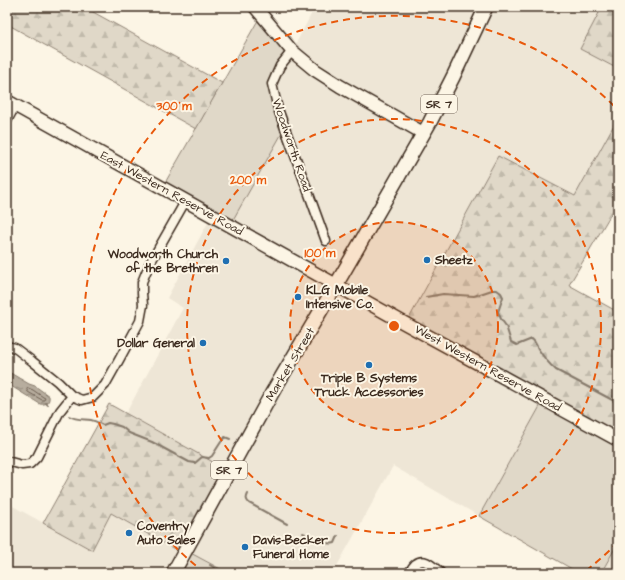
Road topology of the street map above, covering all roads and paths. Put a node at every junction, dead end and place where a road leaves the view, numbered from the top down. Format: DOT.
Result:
graph roads {
  1 [pos="255,7"];
  2 [pos="486,7"];
  3 [pos="292,52"];
  4 [pos="11,103"];
  5 [pos="7,121"];
  6 [pos="423,133"];
  7 [pos="186,200"];
  8 [pos="326,241"];
  9 [pos="336,285"];
  10 [pos="7,346"];
  11 [pos="72,396"];
  12 [pos="618,440"];
  13 [pos="7,461"];
  14 [pos="173,573"];
  15 [pos="409,573"];
  16 [pos="441,573"];
  1 -- 3 [label="main road"];
  2 -- 6 [label="main road, Market Street / SR 7"];
  3 -- 6 [label="main road"];
  3 -- 8 [label="street, Woodworth Road"];
  4 -- 5 [label="street"];
  4 -- 7 [label="main road, East Western Reserve Road"];
  6 -- 9 [label="main road, Market Street / SR 7"];
  7 -- 9 [label="main road, East Western Reserve Road"];
  7 -- 11 [label="street"];
  9 -- 12 [label="main road, West Western Reserve Road"];
  9 -- 14 [label="main road, Market Street / SR 7"];
  10 -- 11 [label="street"];
  11 -- 13 [label="street"];
  15 -- 16 [label="street"];
}
